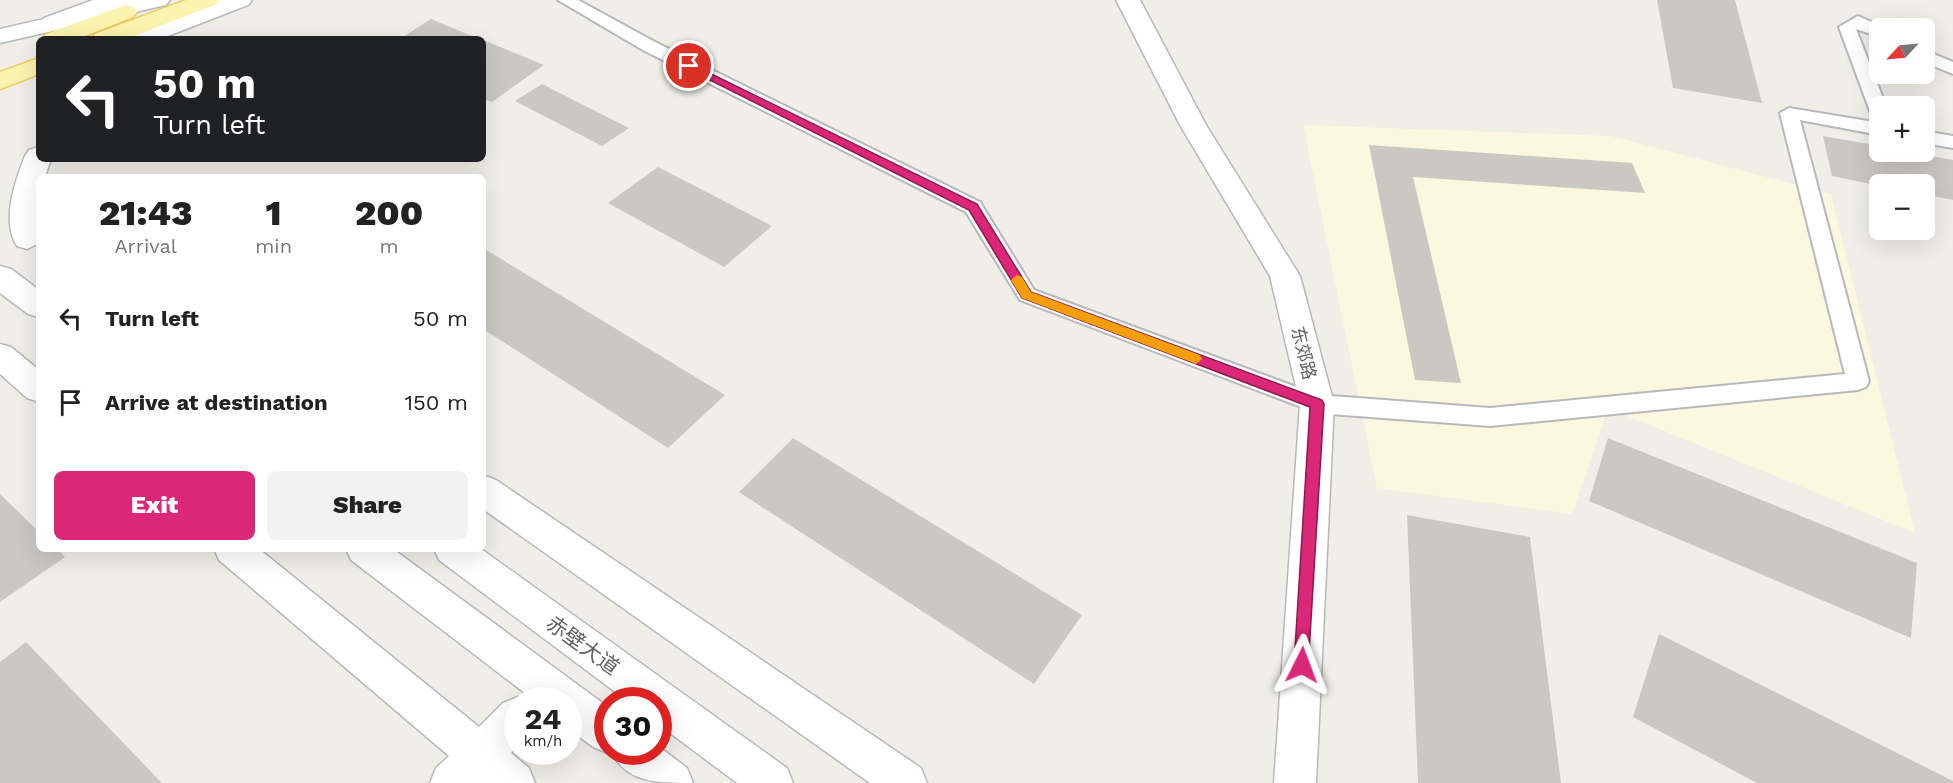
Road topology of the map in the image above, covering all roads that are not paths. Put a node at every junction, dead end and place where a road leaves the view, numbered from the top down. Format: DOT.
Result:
graph roads {
  1 [pos="116,0"];
  2 [pos="207,0"];
  3 [pos="240,0"];
  4 [pos="566,0"];
  5 [pos="1128,0"];
  6 [pos="160,8"];
  7 [pos="1869,26"];
  8 [pos="0,36"];
  9 [pos="48,36"];
  10 [pos="52,36"];
  11 [pos="109,36"];
  12 [pos="128,36"];
  13 [pos="146,36"];
  14 [pos="36,38"];
  15 [pos="36,42"];
  16 [pos="0,60"];
  17 [pos="1935,60"];
  18 [pos="36,66"];
  19 [pos="1953,69"];
  20 [pos="0,81"];
  21 [pos="1873,96"];
  22 [pos="1869,127"];
  23 [pos="1935,139"];
  24 [pos="1953,142"];
  25 [pos="36,174"];
  26 [pos="0,217"];
  27 [pos="33,243"];
  28 [pos="0,277"];
  29 [pos="36,304"];
  30 [pos="0,357"];
  31 [pos="36,387"];
  32 [pos="1317,404"];
  33 [pos="486,492"];
  34 [pos="236,552"];
  35 [pos="368,552"];
  36 [pos="456,552"];
  37 [pos="541,687"];
  38 [pos="504,731"];
  39 [pos="480,755"];
  40 [pos="649,765"];
  41 [pos="451,783"];
  42 [pos="514,783"];
  43 [pos="672,783"];
  44 [pos="772,783"];
  45 [pos="906,783"];
  46 [pos="1295,783"];
  1 -- 9 [label="street"];
  2 -- 6 [label="main road"];
  3 -- 13 [label="street"];
  4 -- 32 [label="lane"];
  5 -- 32 [label="street, 东郊路"];
  6 -- 10 [label="main road"];
  6 -- 11 [label="main road"];
  6 -- 12 [label="street"];
  7 -- 21 [label="lane"];
  8 -- 14 [label="street"];
  15 -- 16 [label="main road"];
  17 -- 19 [label="lane"];
  18 -- 20 [label="main road"];
  22 -- 32 [label="lane"];
  23 -- 24 [label="lane"];
  25 -- 27 [label="street"];
  26 -- 27 [label="street"];
  28 -- 29 [label="street"];
  30 -- 31 [label="street"];
  32 -- 46 [label="street, 东郊路"];
  33 -- 45 [label="street"];
  34 -- 39 [label="street"];
  35 -- 37 [label="street"];
  36 -- 44 [label="street, 赤壁大道"];
  38 -- 39 [label="street"];
  39 -- 41 [label="street"];
  39 -- 42 [label="street"];
  40 -- 43 [label="street"];
}
